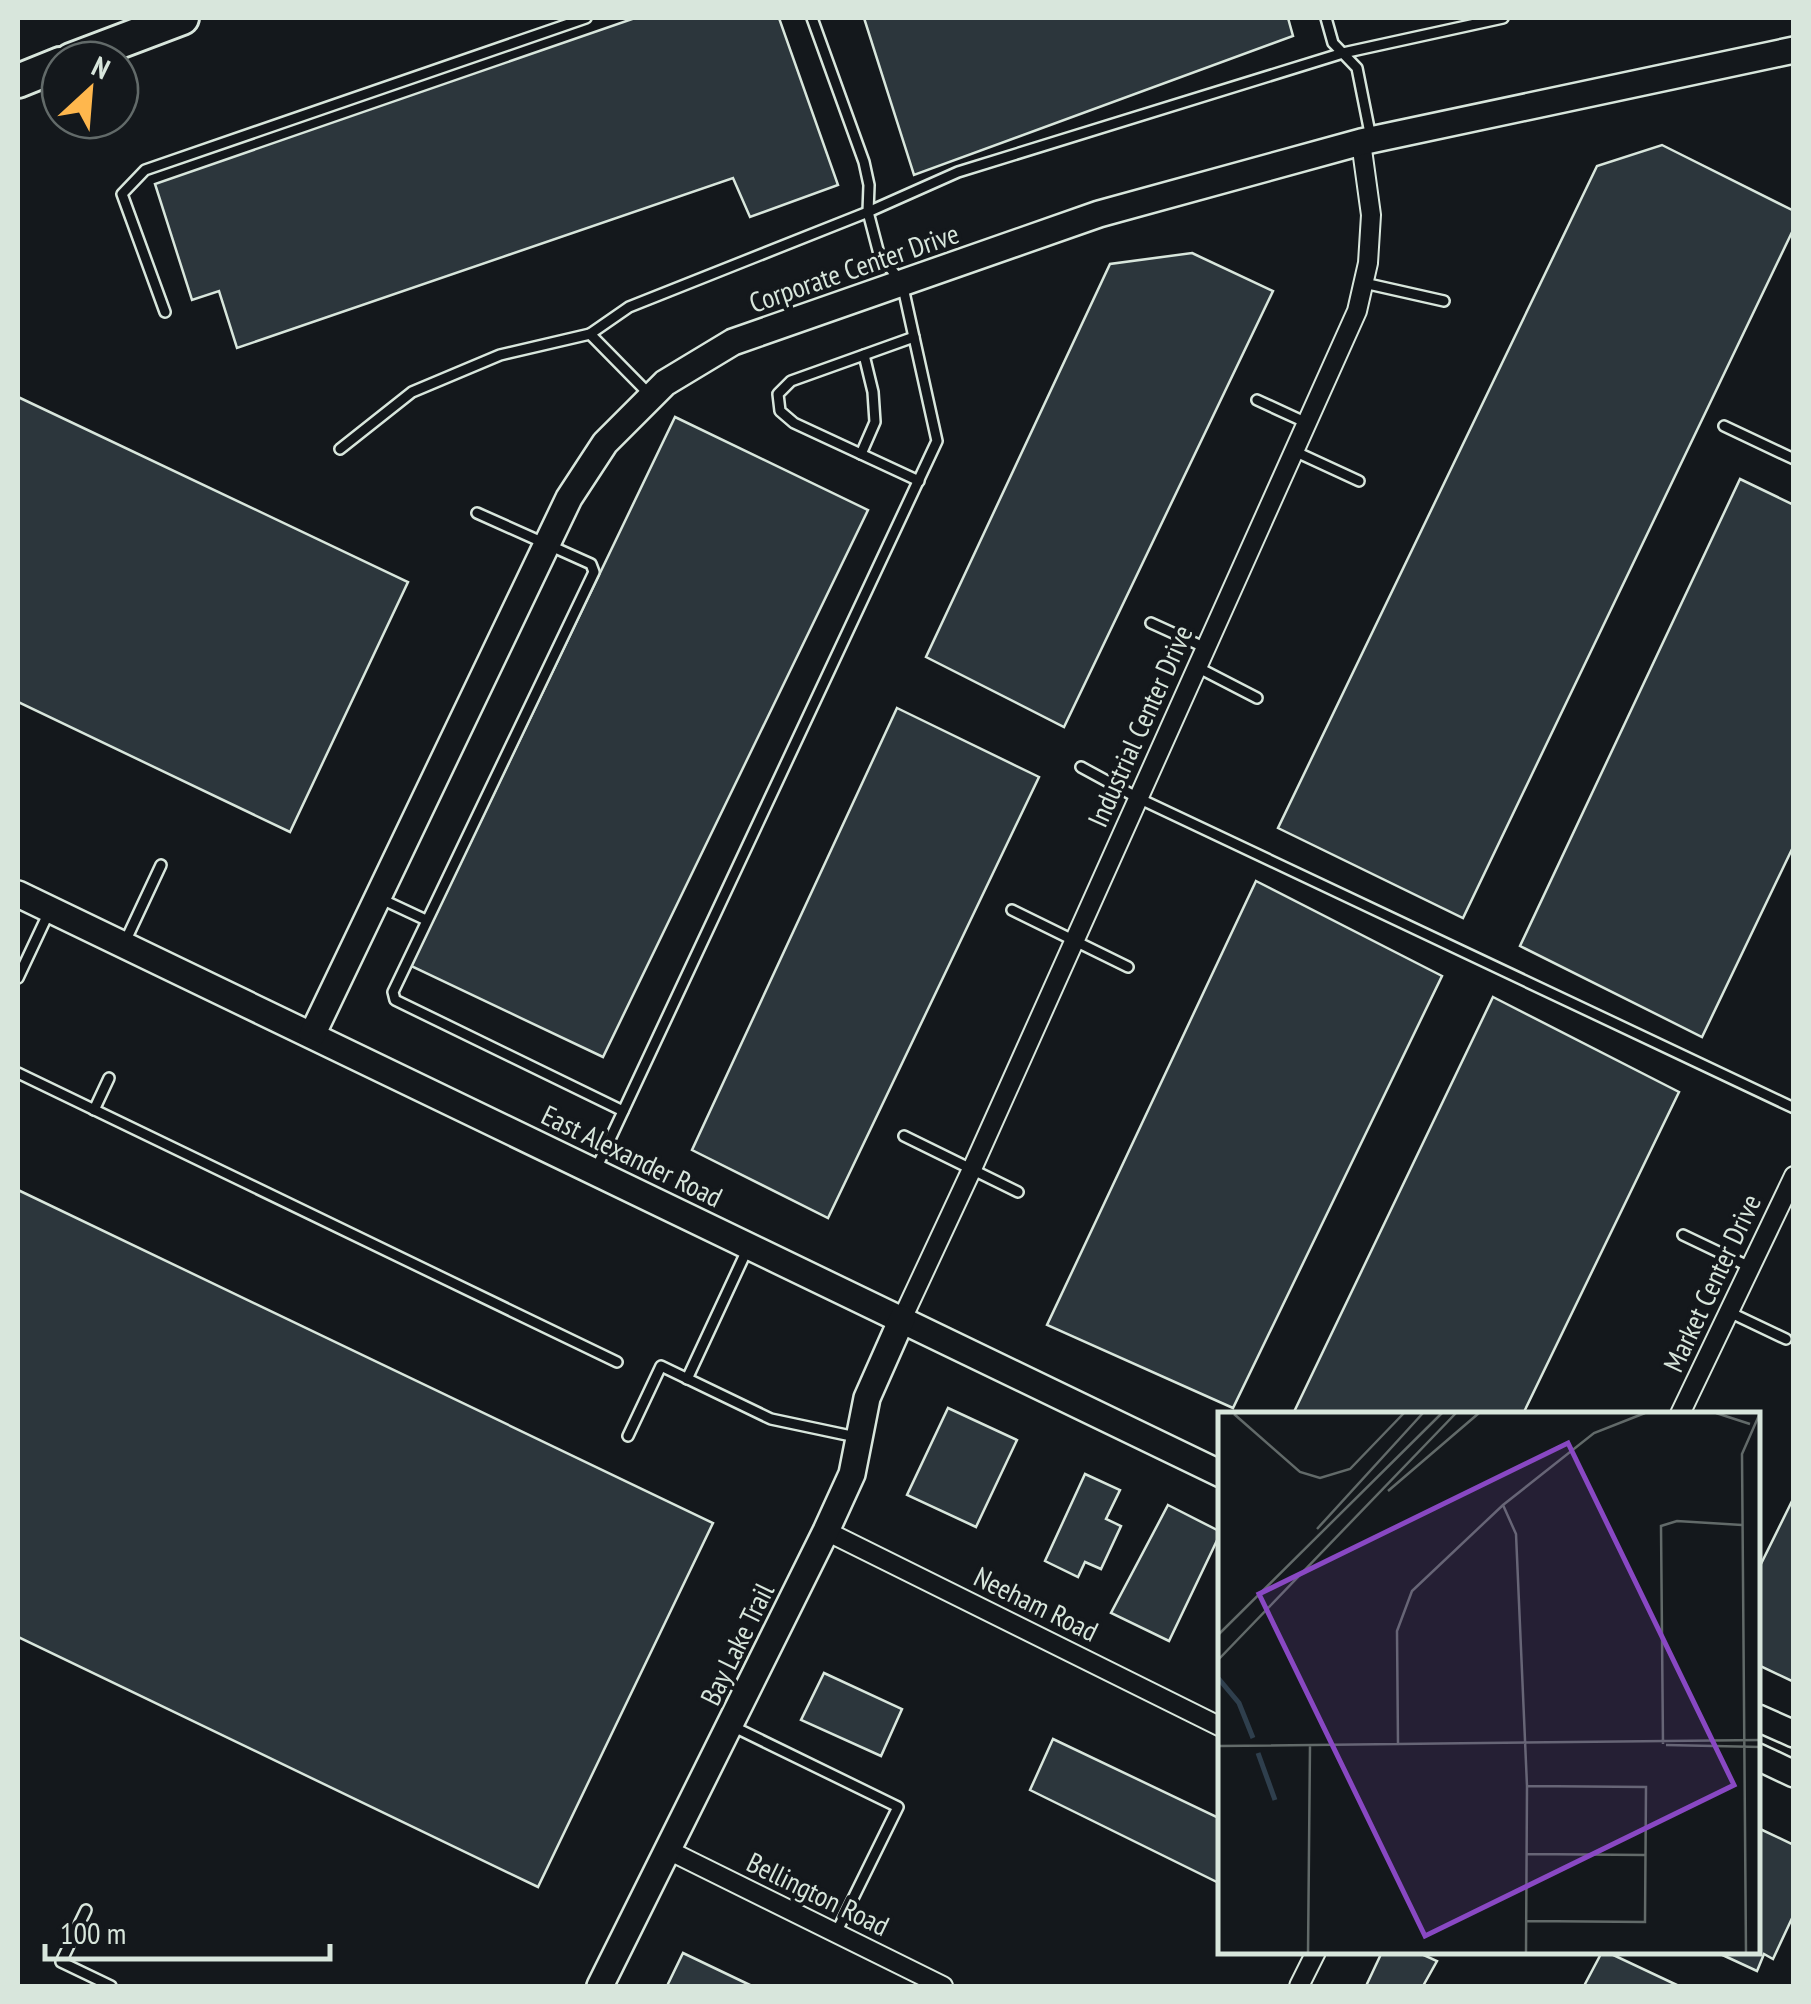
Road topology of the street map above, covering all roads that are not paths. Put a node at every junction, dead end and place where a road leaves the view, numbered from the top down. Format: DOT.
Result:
graph roads {
  1 [pos="182,18"];
  2 [pos="586,18"];
  3 [pos="812,18"];
  4 [pos="1326,18"];
  5 [pos="1503,18"];
  6 [pos="124,40"];
  7 [pos="1794,50"];
  8 [pos="1343,53"];
  9 [pos="1366,141"];
  10 [pos="868,212"];
  11 [pos="1364,283"];
  12 [pos="902,284"];
  13 [pos="1444,301"];
  14 [pos="165,312"];
  15 [pos="590,334"];
  16 [pos="914,338"];
  17 [pos="864,355"];
  18 [pos="652,396"];
  19 [pos="1257,400"];
  20 [pos="1307,423"];
  21 [pos="1724,426"];
  22 [pos="340,448"];
  23 [pos="1294,451"];
  24 [pos="861,454"];
  25 [pos="1794,460"];
  26 [pos="919,481"];
  27 [pos="1359,481"];
  28 [pos="478,512"];
  29 [pos="546,546"];
  30 [pos="1150,622"];
  31 [pos="1206,648"];
  32 [pos="1197,668"];
  33 [pos="1257,698"];
  34 [pos="1081,767"];
  35 [pos="1138,798"];
  36 [pos="161,865"];
  37 [pos="18,894"];
  38 [pos="378,898"];
  39 [pos="50,910"];
  40 [pos="1012,910"];
  41 [pos="426,920"];
  42 [pos="1074,940"];
  43 [pos="124,944"];
  44 [pos="1128,967"];
  45 [pos="18,978"];
  46 [pos="312,1035"];
  47 [pos="18,1074"];
  48 [pos="110,1078"];
  49 [pos="1794,1108"];
  50 [pos="94,1110"];
  51 [pos="623,1111"];
  52 [pos="904,1136"];
  53 [pos="972,1170"];
  54 [pos="594,1172"];
  55 [pos="1794,1176"];
  56 [pos="1018,1192"];
  57 [pos="1684,1235"];
  58 [pos="749,1246"];
  59 [pos="1750,1267"];
  60 [pos="1729,1312"];
  61 [pos="902,1318"];
  62 [pos="1786,1339"];
  63 [pos="616,1362"];
  64 [pos="687,1379"];
  65 [pos="1681,1412"];
  66 [pos="628,1436"];
  67 [pos="859,1438"];
  68 [pos="1218,1473"];
  69 [pos="826,1531"];
  70 [pos="1761,1719"];
  71 [pos="730,1725"];
  72 [pos="1218,1726"];
  73 [pos="1794,1734"];
  74 [pos="1761,1758"];
  75 [pos="1794,1774"];
  76 [pos="668,1850"];
  77 [pos="86,1910"];
  78 [pos="836,1933"];
  79 [pos="1315,1954"];
  80 [pos="112,1986"];
  81 [pos="600,1986"];
  82 [pos="942,1986"];
  83 [pos="1299,1986"];
  1 -- 6 [label="highway"];
  2 -- 14 [label="lane"];
  3 -- 10 [label="lane"];
  4 -- 8 [label="lane"];
  5 -- 8 [label="lane"];
  7 -- 9 [label="street, Corporate Center Drive"];
  8 -- 9 [label="lane"];
  8 -- 10 [label="lane"];
  9 -- 11 [label="street, Industrial Center Drive"];
  9 -- 12 [label="street, Corporate Center Drive"];
  10 -- 12 [label="lane"];
  10 -- 15 [label="lane"];
  11 -- 13 [label="lane"];
  11 -- 20 [label="street, Industrial Center Drive"];
  12 -- 16 [label="lane"];
  12 -- 18 [label="street, Corporate Center Drive"];
  15 -- 18 [label="lane"];
  15 -- 22 [label="lane"];
  16 -- 17 [label="lane"];
  16 -- 26 [label="lane"];
  17 -- 24 [label="lane"];
  17 -- 24 [label="lane"];
  18 -- 29 [label="street, Corporate Center Drive"];
  19 -- 20 [label="lane"];
  20 -- 23 [label="street, Industrial Center Drive"];
  21 -- 25 [label="lane"];
  23 -- 27 [label="lane"];
  23 -- 31 [label="street, Industrial Center Drive"];
  24 -- 26 [label="lane"];
  26 -- 51 [label="lane"];
  28 -- 29 [label="lane"];
  29 -- 38 [label="street, Corporate Center Drive"];
  29 -- 41 [label="lane"];
  30 -- 31 [label="lane"];
  31 -- 32 [label="street, Industrial Center Drive"];
  32 -- 33 [label="lane"];
  32 -- 35 [label="street, Industrial Center Drive"];
  34 -- 35 [label="lane"];
  35 -- 42 [label="street, Industrial Center Drive"];
  35 -- 49 [label="lane"];
  36 -- 43 [label="lane"];
  37 -- 39 [label="street, East Alexander Road"];
  38 -- 41 [label="lane"];
  38 -- 46 [label="street, Corporate Center Drive"];
  39 -- 43 [label="street, East Alexander Road"];
  39 -- 45 [label="lane"];
  40 -- 42 [label="lane"];
  41 -- 51 [label="lane"];
  42 -- 44 [label="lane"];
  42 -- 53 [label="street, Industrial Center Drive"];
  43 -- 46 [label="street, East Alexander Road"];
  46 -- 54 [label="street, East Alexander Road"];
  47 -- 50 [label="lane"];
  48 -- 50 [label="lane"];
  50 -- 63 [label="lane"];
  51 -- 54 [label="lane"];
  52 -- 53 [label="lane"];
  53 -- 56 [label="lane"];
  53 -- 61 [label="street, Industrial Center Drive"];
  54 -- 58 [label="street, East Alexander Road"];
  55 -- 59 [label="street, Market Center Drive"];
  57 -- 59 [label="lane"];
  58 -- 61 [label="street, East Alexander Road"];
  58 -- 64 [label="lane"];
  59 -- 60 [label="street, Market Center Drive"];
  60 -- 62 [label="lane"];
  60 -- 65 [label="street, Market Center Drive"];
  61 -- 67 [label="street, Bay Lake Trail"];
  61 -- 68 [label="street, East Alexander Road"];
  64 -- 66 [label="lane"];
  64 -- 67 [label="lane"];
  67 -- 69 [label="street, Bay Lake Trail"];
  69 -- 71 [label="street, Bay Lake Trail"];
  69 -- 72 [label="street, Neeham Road"];
  70 -- 73 [label="street"];
  71 -- 76 [label="street, Bay Lake Trail"];
  71 -- 78 [label="lane"];
  74 -- 75 [label="street"];
  76 -- 78 [label="street, Bellington Road"];
  76 -- 81 [label="street, Bay Lake Trail"];
  77 -- 80 [label="lane"];
  78 -- 82 [label="street, Bellington Road"];
  79 -- 83 [label="street"];
}
